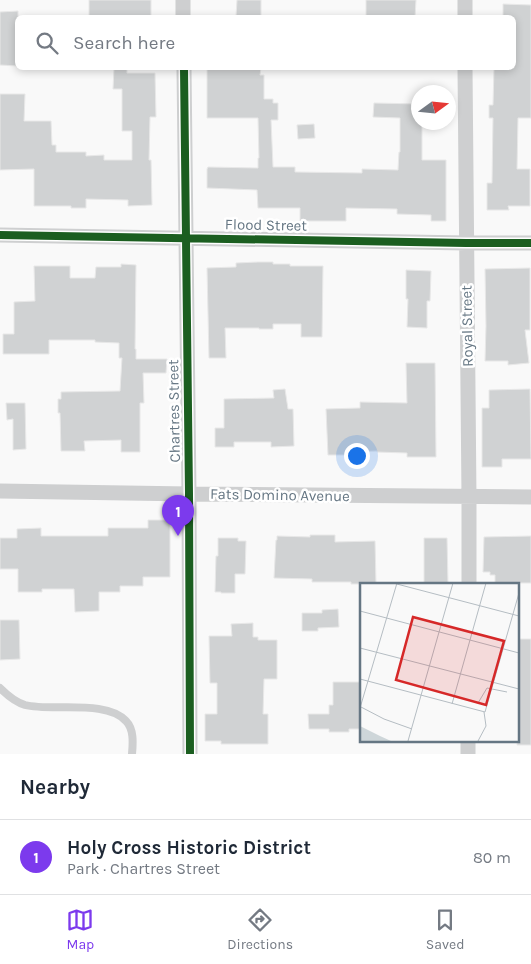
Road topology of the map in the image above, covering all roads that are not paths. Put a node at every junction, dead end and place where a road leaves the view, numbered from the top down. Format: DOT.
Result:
graph roads {
  1 [pos="183,0"];
  2 [pos="465,0"];
  3 [pos="184,15"];
  4 [pos="465,15"];
  5 [pos="184,70"];
  6 [pos="465,70"];
  7 [pos="0,234"];
  8 [pos="186,237"];
  9 [pos="466,243"];
  10 [pos="531,243"];
  11 [pos="0,491"];
  12 [pos="189,494"];
  13 [pos="469,497"];
  14 [pos="531,497"];
  15 [pos="469,583"];
  16 [pos="0,688"];
  17 [pos="132,754"];
  18 [pos="190,754"];
  1 -- 3 [label="street"];
  2 -- 4 [label="street"];
  5 -- 8 [label="street, Chartres Street"];
  6 -- 9 [label="street, Royal Street"];
  7 -- 8 [label="street, Flood Street"];
  8 -- 9 [label="street, Flood Street"];
  8 -- 12 [label="street, Chartres Street"];
  9 -- 10 [label="street, Flood Street"];
  9 -- 13 [label="street, Royal Street"];
  11 -- 12 [label="street, Fats Domino Avenue"];
  12 -- 13 [label="street, Fats Domino Avenue"];
  12 -- 18 [label="street, Chartres Street"];
  13 -- 14 [label="street, Fats Domino Avenue"];
  13 -- 15 [label="street, Royal Street"];
  16 -- 17 [label="lane"];
}
